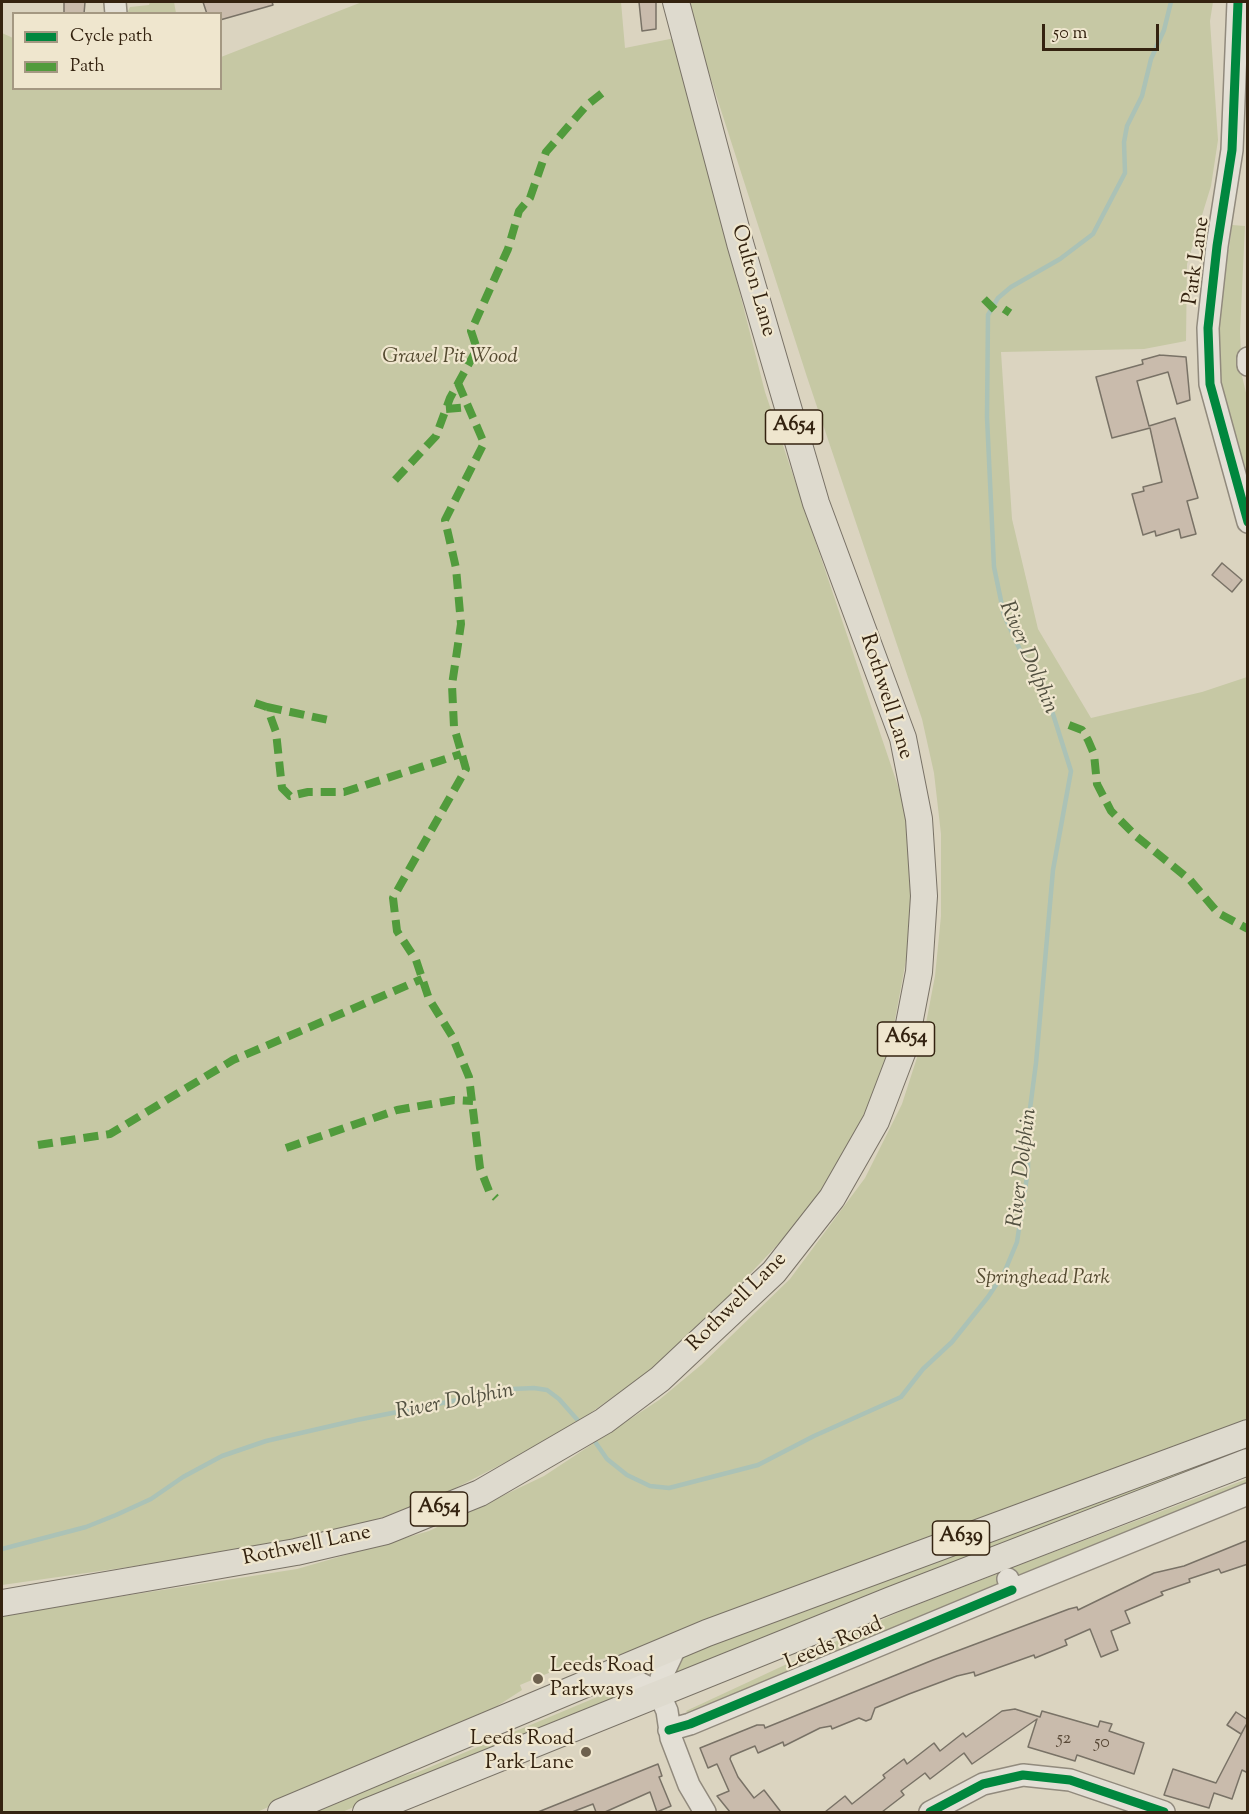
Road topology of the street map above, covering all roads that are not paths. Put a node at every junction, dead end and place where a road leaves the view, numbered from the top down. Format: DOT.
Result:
graph roads {
  1 [pos="676,2"];
  2 [pos="1238,2"];
  3 [pos="1248,357"];
  4 [pos="1248,365"];
  5 [pos="1248,522"];
  6 [pos="836,557"];
  7 [pos="1248,1433"];
  8 [pos="1248,1462"];
  9 [pos="1248,1494"];
  10 [pos="2,1603"];
  11 [pos="676,1646"];
  12 [pos="607,1674"];
  13 [pos="659,1693"];
  14 [pos="669,1730"];
  15 [pos="281,1812"];
  16 [pos="366,1812"];
  17 [pos="705,1812"];
  18 [pos="930,1812"];
  19 [pos="1164,1812"];
  1 -- 6 [label="main road, Oulton Lane / A654"];
  2 -- 5 [label="street, Park Lane"];
  3 -- 4 [label="street"];
  6 -- 10 [label="main road, Rothwell Lane / A654"];
  7 -- 11 [label="main road, A639"];
  8 -- 13 [label="main road, Leeds Road / A639"];
  9 -- 14 [label="street, Leeds Road"];
  11 -- 12 [label="main road, A639"];
  11 -- 13 [label="street"];
  12 -- 13 [label="street"];
  12 -- 15 [label="main road, A639"];
  13 -- 14 [label="street"];
  13 -- 16 [label="main road, Leeds Road / A639"];
  14 -- 17 [label="street"];
  18 -- 19 [label="street"];
}
